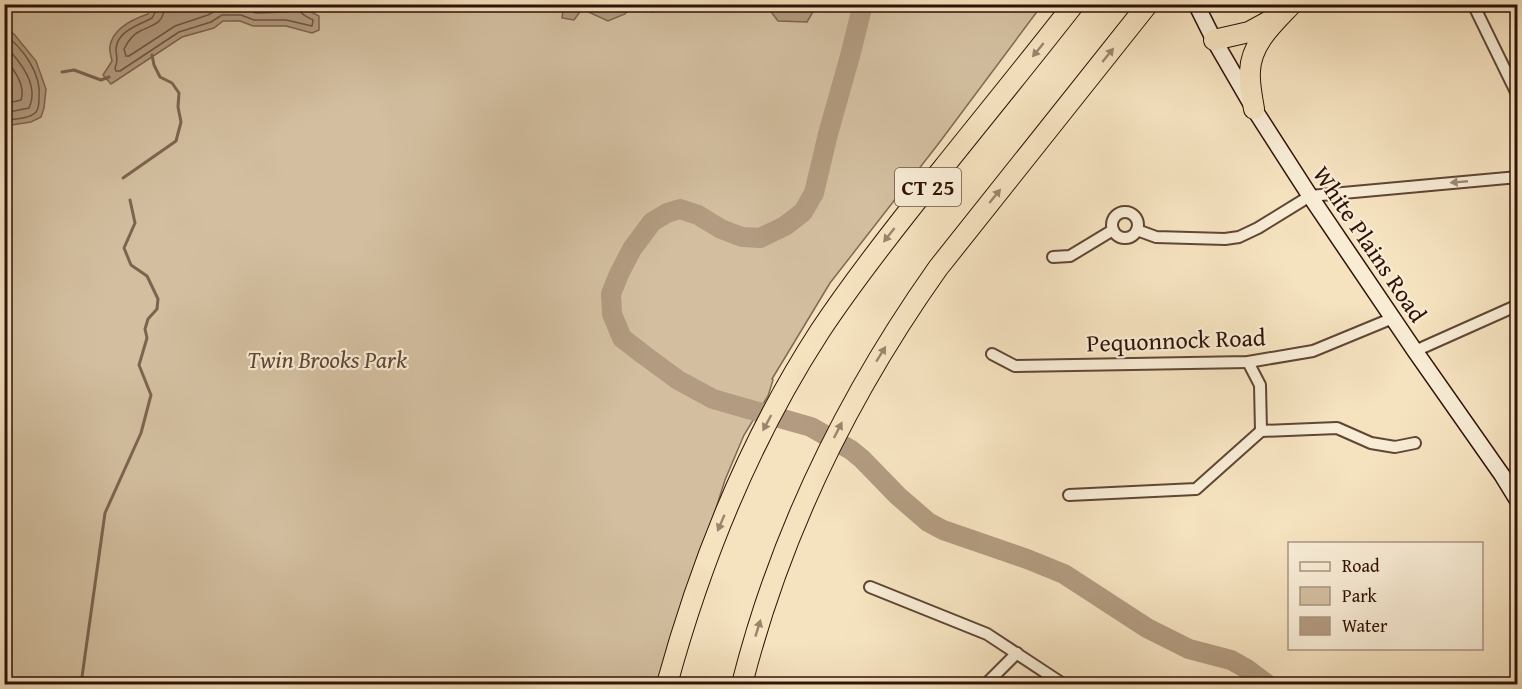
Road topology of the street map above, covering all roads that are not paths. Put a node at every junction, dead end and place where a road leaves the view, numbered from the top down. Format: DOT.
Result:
graph roads {
  1 [pos="1074,4"];
  2 [pos="1196,4"];
  3 [pos="1292,4"];
  4 [pos="1473,4"];
  5 [pos="1143,11"];
  6 [pos="1214,40"];
  7 [pos="1514,79"];
  8 [pos="1518,96"];
  9 [pos="1254,109"];
  10 [pos="1518,177"];
  11 [pos="1310,196"];
  12 [pos="1113,230"];
  13 [pos="1137,230"];
  14 [pos="1053,257"];
  15 [pos="1518,305"];
  16 [pos="1393,318"];
  17 [pos="1415,351"];
  18 [pos="992,354"];
  19 [pos="1248,362"];
  20 [pos="1262,431"];
  21 [pos="1415,443"];
  22 [pos="1069,495"];
  23 [pos="1518,501"];
  24 [pos="870,587"];
  25 [pos="1017,653"];
  26 [pos="667,684"];
  27 [pos="742,684"];
  28 [pos="986,684"];
  29 [pos="1063,684"];
  1 -- 26 [label="highway, CT 25, one-way"];
  2 -- 6 [label="main road, White Plains Road"];
  3 -- 6 [label="highway"];
  3 -- 9 [label="highway"];
  4 -- 7 [label="street"];
  27 -- 5 [label="highway, CT 25, one-way"];
  6 -- 9 [label="main road, White Plains Road"];
  7 -- 8 [label="street"];
  9 -- 11 [label="main road, White Plains Road"];
  10 -- 11 [label="street, one-way"];
  11 -- 13 [label="street"];
  11 -- 16 [label="main road, White Plains Road"];
  12 -- 13 [label="street"];
  12 -- 13 [label="street"];
  12 -- 14 [label="street"];
  15 -- 17 [label="street"];
  16 -- 17 [label="main road, White Plains Road"];
  16 -- 19 [label="street, Pequonnock Road"];
  17 -- 23 [label="main road, White Plains Road"];
  18 -- 19 [label="street, Pequonnock Road"];
  19 -- 20 [label="street"];
  20 -- 21 [label="street"];
  20 -- 22 [label="street"];
  24 -- 25 [label="street"];
  25 -- 28 [label="street"];
  25 -- 29 [label="street"];
}
